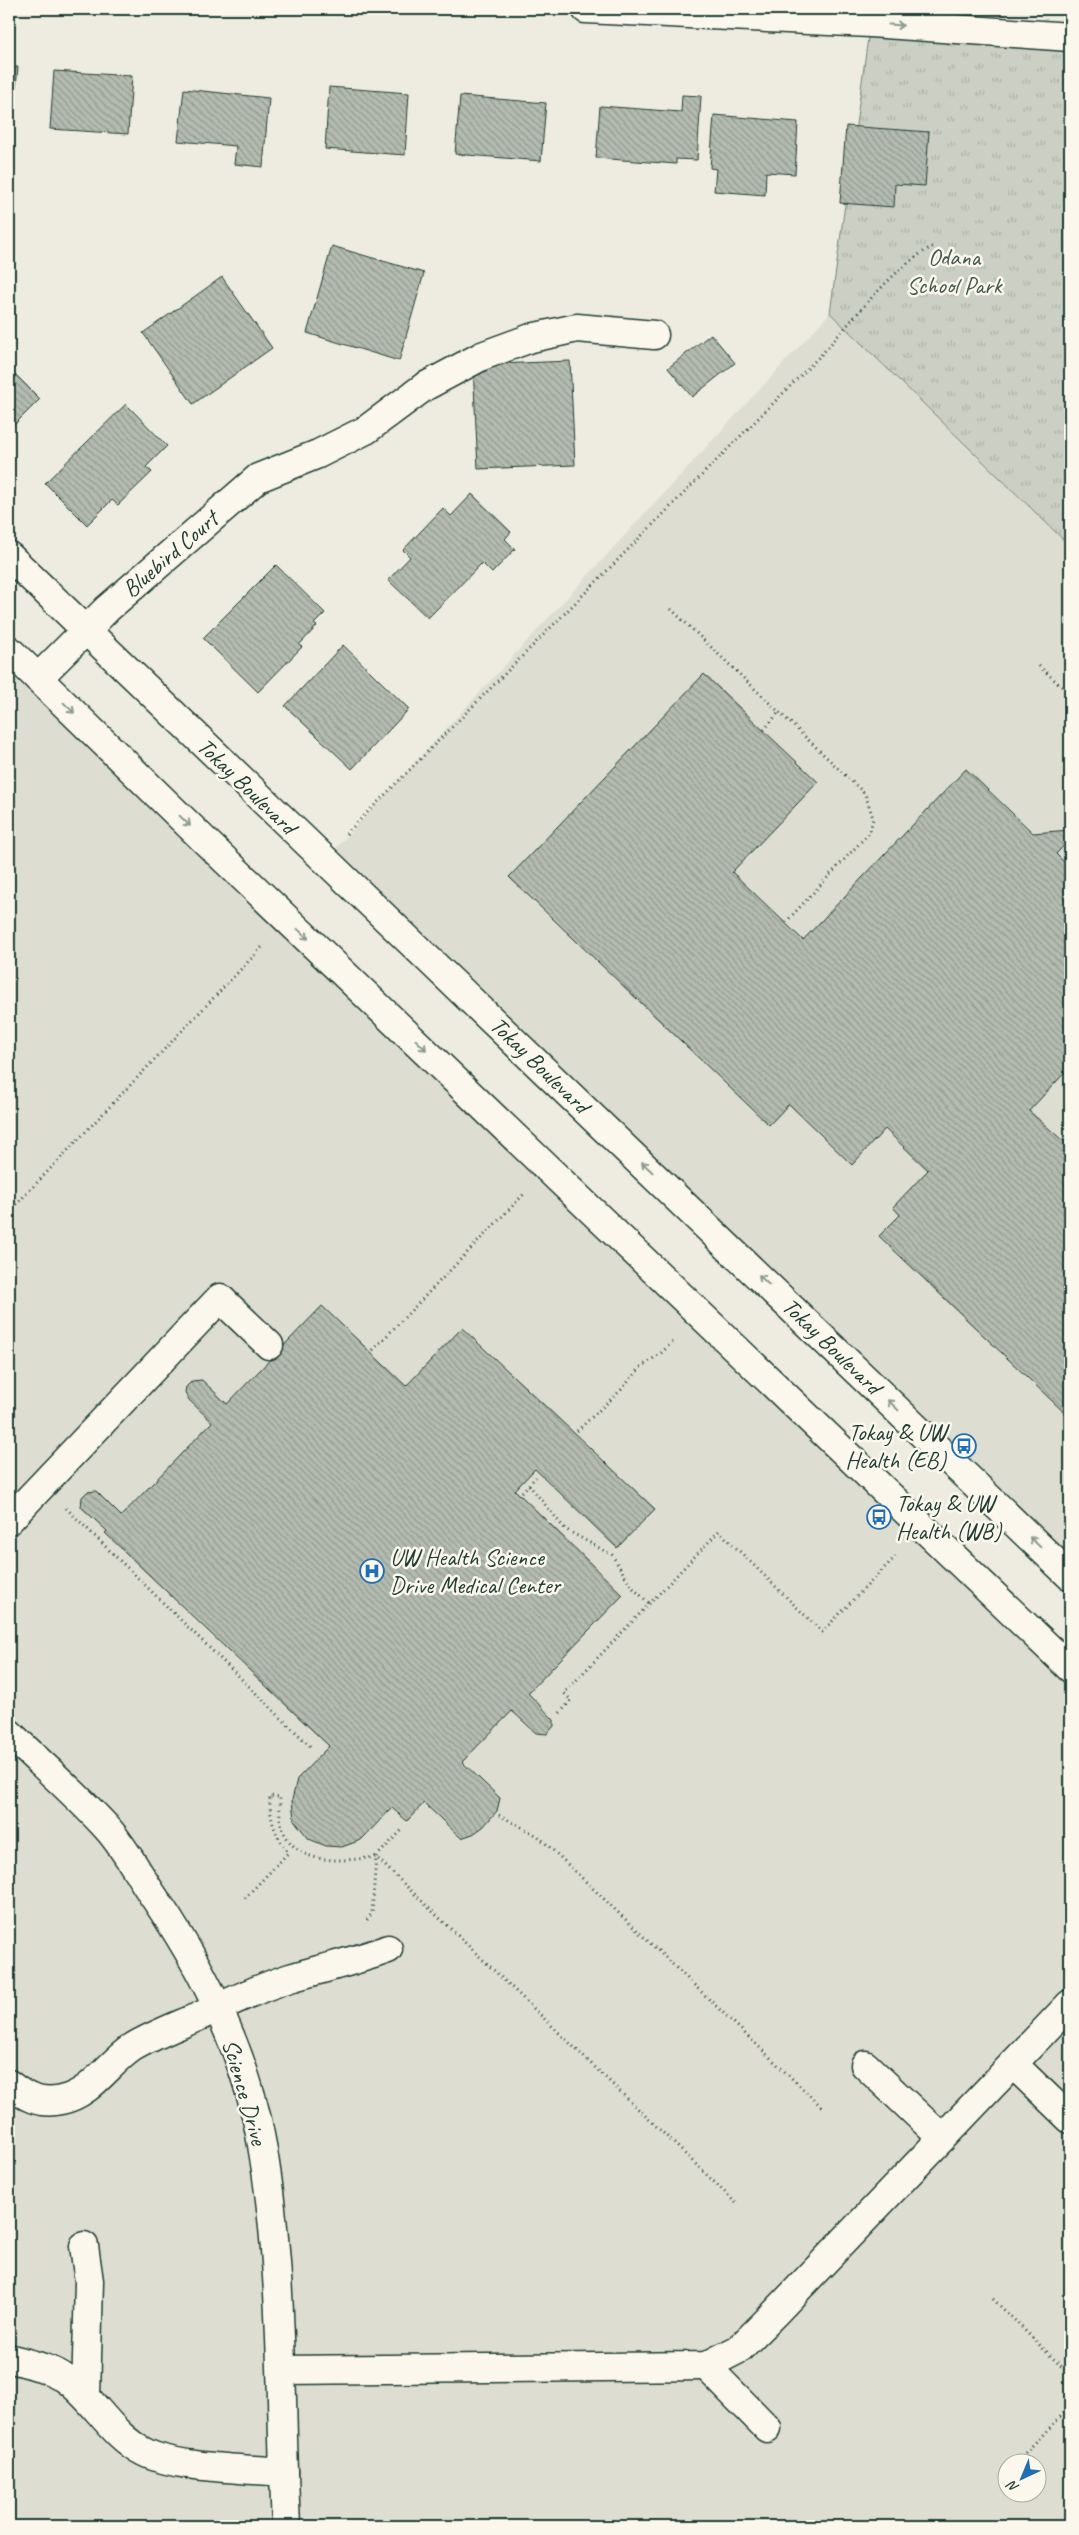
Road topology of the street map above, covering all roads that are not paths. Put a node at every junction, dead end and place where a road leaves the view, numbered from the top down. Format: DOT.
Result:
graph roads {
  1 [pos="586,9"];
  2 [pos="1070,37"];
  3 [pos="654,336"];
  4 [pos="9,556"];
  5 [pos="85,630"];
  6 [pos="9,650"];
  7 [pos="38,678"];
  8 [pos="269,1344"];
  9 [pos="9,1520"];
  10 [pos="1070,1576"];
  11 [pos="1070,1668"];
  12 [pos="9,1733"];
  13 [pos="388,1949"];
  14 [pos="1070,2004"];
  15 [pos="219,2008"];
  16 [pos="1013,2064"];
  17 [pos="866,2065"];
  18 [pos="9,2084"];
  19 [pos="1070,2119"];
  20 [pos="942,2138"];
  21 [pos="84,2246"];
  22 [pos="9,2358"];
  23 [pos="706,2366"];
  24 [pos="282,2370"];
  25 [pos="86,2396"];
  26 [pos="767,2428"];
  27 [pos="284,2472"];
  28 [pos="286,2526"];
  1 -- 2 [label="street, one-way"];
  3 -- 5 [label="street, Bluebird Court"];
  4 -- 5 [label="street, Tokay Boulevard"];
  5 -- 7 [label="street, Bluebird Court"];
  10 -- 5 [label="street, Tokay Boulevard, one-way"];
  6 -- 7 [label="street"];
  7 -- 11 [label="street, one-way"];
  8 -- 9 [label="street"];
  12 -- 15 [label="street, Science Drive"];
  13 -- 15 [label="street"];
  14 -- 16 [label="street"];
  15 -- 18 [label="street"];
  15 -- 24 [label="street, Science Drive"];
  16 -- 19 [label="street"];
  16 -- 20 [label="street"];
  17 -- 20 [label="street"];
  20 -- 23 [label="street"];
  21 -- 25 [label="street"];
  22 -- 25 [label="street"];
  23 -- 24 [label="street"];
  23 -- 26 [label="street"];
  24 -- 27 [label="street, Science Drive"];
  25 -- 27 [label="street"];
  27 -- 28 [label="street, Science Drive"];
}
